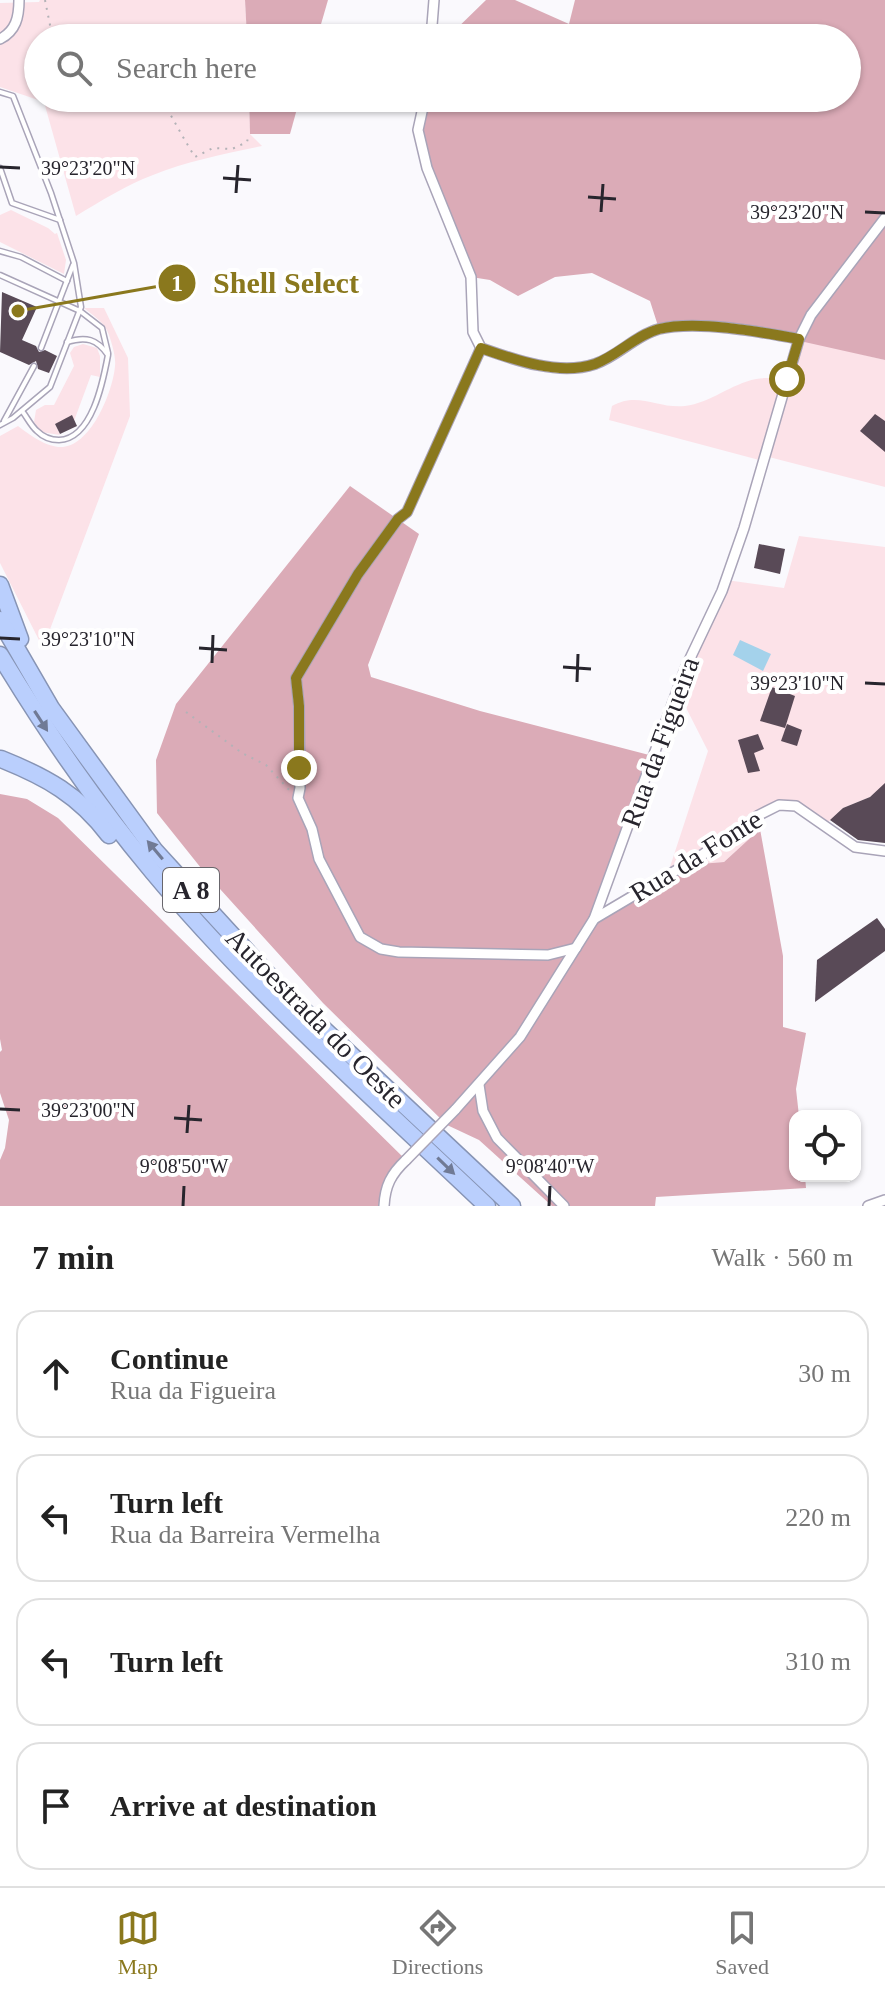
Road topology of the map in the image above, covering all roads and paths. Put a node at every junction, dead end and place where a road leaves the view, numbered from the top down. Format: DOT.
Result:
graph roads {
  1 [pos="19,0"];
  2 [pos="45,0"];
  3 [pos="434,0"];
  4 [pos="50,24"];
  5 [pos="432,24"];
  6 [pos="0,39"];
  7 [pos="0,92"];
  8 [pos="169,112"];
  9 [pos="422,112"];
  10 [pos="248,138"];
  11 [pos="0,168"];
  12 [pos="885,218"];
  13 [pos="60,220"];
  14 [pos="0,251"];
  15 [pos="74,263"];
  16 [pos="0,275"];
  17 [pos="67,281"];
  18 [pos="60,302"];
  19 [pos="80,311"];
  20 [pos="799,339"];
  21 [pos="67,342"];
  22 [pos="41,348"];
  23 [pos="481,348"];
  24 [pos="108,355"];
  25 [pos="34,366"];
  26 [pos="22,410"];
  27 [pos="1,424"];
  28 [pos="0,585"];
  29 [pos="0,620"];
  30 [pos="0,655"];
  31 [pos="38,686"];
  32 [pos="186,712"];
  33 [pos="0,759"];
  34 [pos="298,798"];
  35 [pos="885,851"];
  36 [pos="154,873"];
  37 [pos="594,919"];
  38 [pos="576,948"];
  39 [pos="479,1085"];
  40 [pos="885,1200"];
  41 [pos="384,1206"];
  42 [pos="487,1206"];
  43 [pos="512,1206"];
  44 [pos="564,1206"];
  45 [pos="868,1206"];
  1 -- 6 [label="street"];
  2 -- 4 [label="path"];
  3 -- 5 [label="street"];
  7 -- 13 [label="lane"];
  8 -- 10 [label="path"];
  9 -- 23 [label="street"];
  11 -- 13 [label="lane"];
  12 -- 20 [label="street, Rua da Figueira"];
  13 -- 15 [label="lane"];
  14 -- 17 [label="lane"];
  15 -- 17 [label="lane"];
  15 -- 19 [label="lane"];
  16 -- 18 [label="lane"];
  17 -- 18 [label="lane"];
  18 -- 19 [label="lane"];
  18 -- 22 [label="lane"];
  19 -- 21 [label="lane"];
  19 -- 24 [label="lane"];
  20 -- 23 [label="street"];
  20 -- 37 [label="street, Rua da Figueira"];
  21 -- 24 [label="lane"];
  21 -- 26 [label="lane"];
  23 -- 34 [label="street"];
  24 -- 26 [label="lane"];
  25 -- 27 [label="lane"];
  26 -- 27 [label="lane"];
  28 -- 31 [label="highway"];
  29 -- 31 [label="highway, Autoestrada do Oeste / A 8"];
  30 -- 36 [label="highway, Autoestrada do Oeste / A 8, one-way"];
  43 -- 31 [label="highway, Autoestrada do Oeste / A 8, one-way"];
  32 -- 34 [label="path"];
  33 -- 36 [label="highway"];
  34 -- 38 [label="street"];
  35 -- 37 [label="street, Rua da Fonte"];
  36 -- 42 [label="highway, Autoestrada do Oeste / A 8, one-way"];
  37 -- 38 [label="street, Rua da Figueira"];
  38 -- 39 [label="street, Rua da Figueira"];
  39 -- 41 [label="street, Rua da Figueira, bridge"];
  39 -- 44 [label="street"];
  40 -- 45 [label="street"];
}
